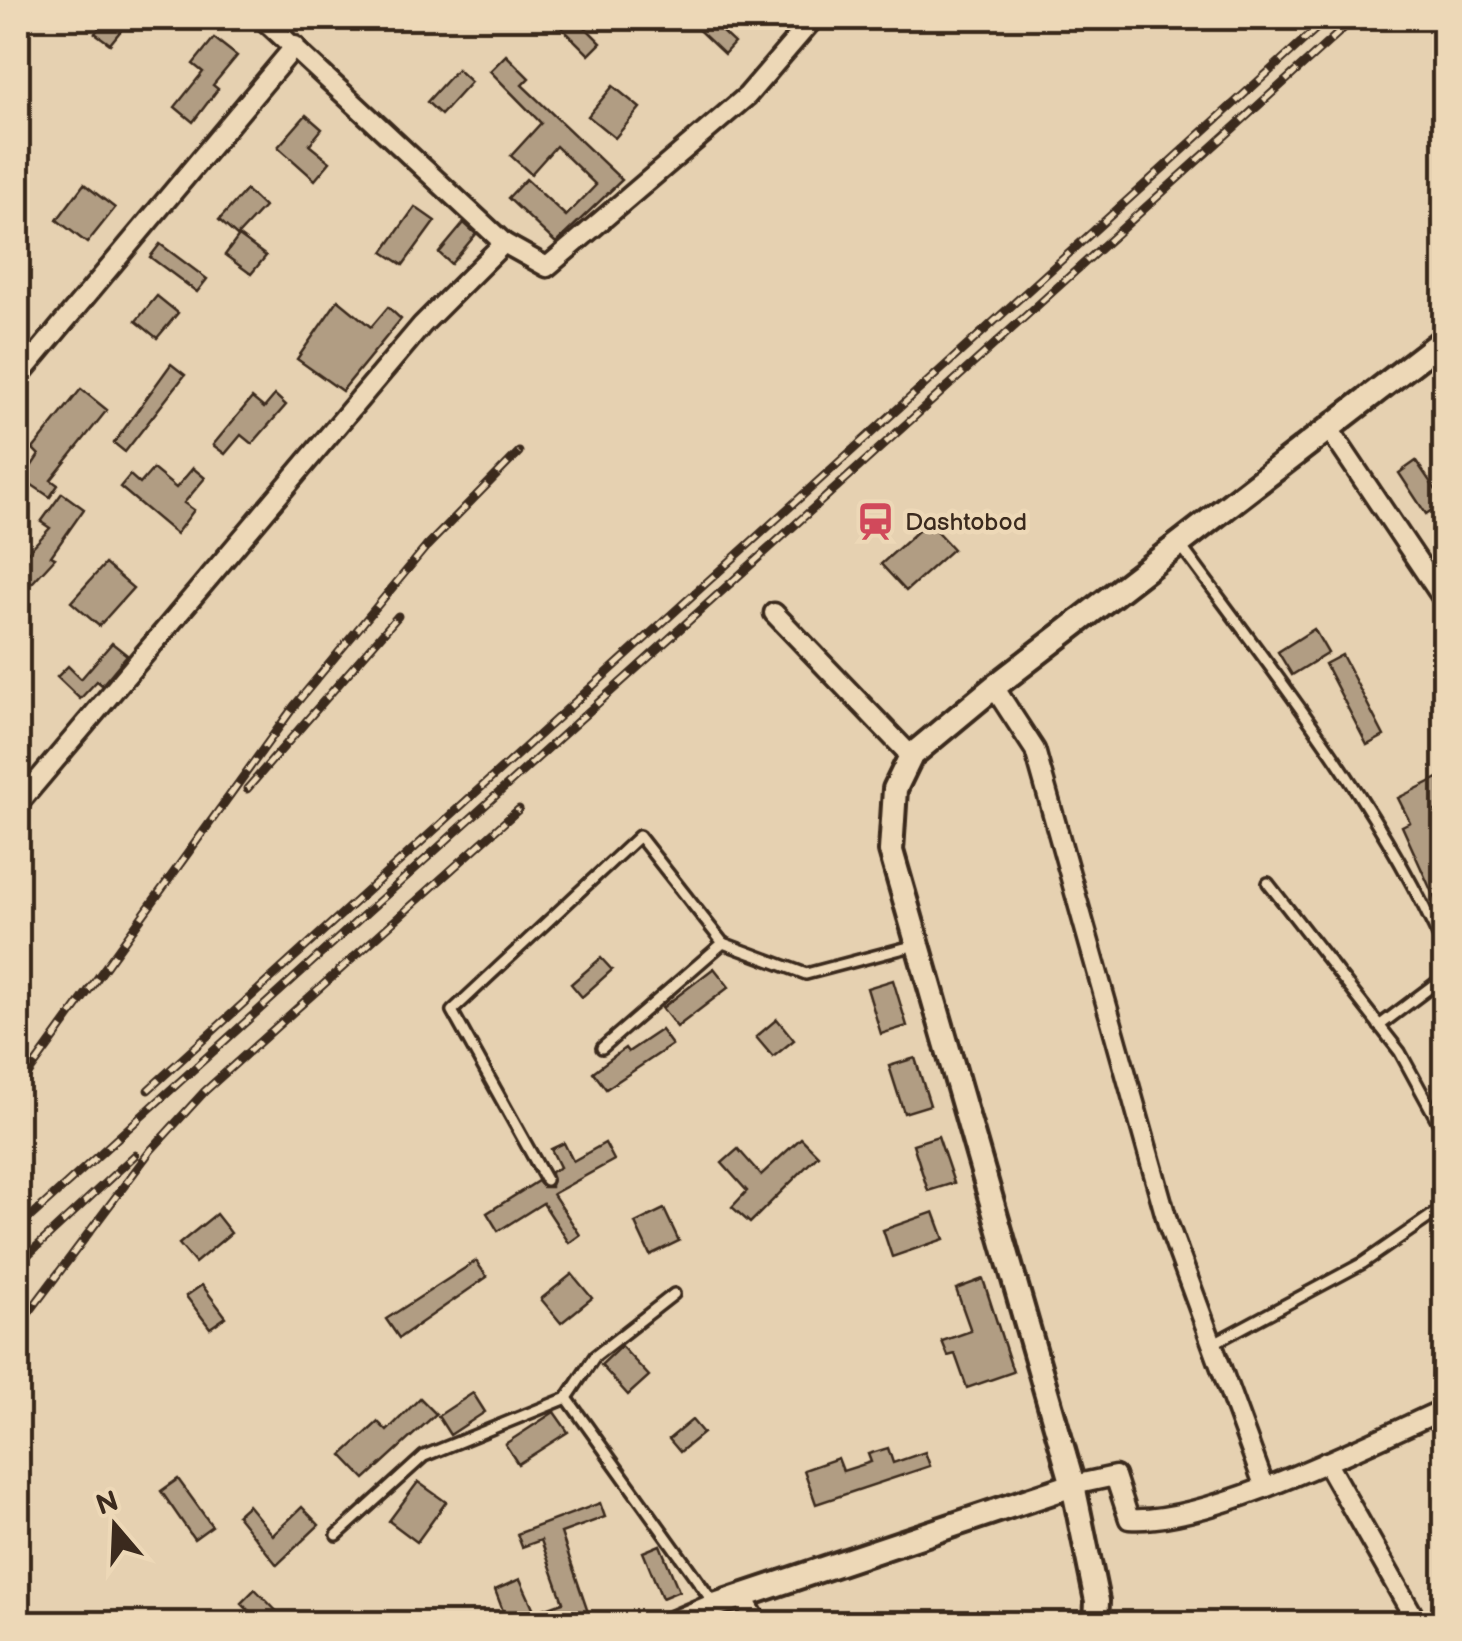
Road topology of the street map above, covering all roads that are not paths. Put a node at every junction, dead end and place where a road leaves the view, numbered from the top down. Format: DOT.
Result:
graph roads {
  1 [pos="262,18"];
  2 [pos="814,18"];
  3 [pos="295,46"];
  4 [pos="504,242"];
  5 [pos="1444,339"];
  6 [pos="18,378"];
  7 [pos="1329,428"];
  8 [pos="1180,544"];
  9 [pos="1444,600"];
  10 [pos="774,612"];
  11 [pos="994,687"];
  12 [pos="912,756"];
  13 [pos="18,804"];
  14 [pos="1268,883"];
  15 [pos="723,944"];
  16 [pos="918,944"];
  17 [pos="1444,949"];
  18 [pos="1444,976"];
  19 [pos="1379,1026"];
  20 [pos="602,1048"];
  21 [pos="1444,1133"];
  22 [pos="546,1180"];
  23 [pos="1444,1206"];
  24 [pos="674,1294"];
  25 [pos="1212,1344"];
  26 [pos="568,1398"];
  27 [pos="1444,1409"];
  28 [pos="1326,1462"];
  29 [pos="1073,1485"];
  30 [pos="1264,1485"];
  31 [pos="337,1535"];
  32 [pos="742,1596"];
  33 [pos="715,1605"];
  34 [pos="671,1624"];
  35 [pos="758,1624"];
  36 [pos="1096,1624"];
  37 [pos="1418,1624"];
  1 -- 3 [label="street"];
  2 -- 4 [label="street"];
  3 -- 4 [label="street"];
  3 -- 6 [label="street"];
  4 -- 13 [label="street"];
  5 -- 7 [label="street"];
  7 -- 8 [label="street"];
  7 -- 9 [label="street"];
  8 -- 11 [label="street"];
  8 -- 17 [label="lane"];
  10 -- 12 [label="street"];
  11 -- 12 [label="street"];
  11 -- 25 [label="street"];
  12 -- 16 [label="street"];
  14 -- 19 [label="lane"];
  15 -- 16 [label="lane"];
  15 -- 20 [label="lane"];
  15 -- 22 [label="lane"];
  16 -- 29 [label="street"];
  18 -- 19 [label="lane"];
  19 -- 21 [label="lane"];
  23 -- 25 [label="lane"];
  24 -- 26 [label="lane"];
  25 -- 30 [label="street"];
  26 -- 31 [label="lane"];
  26 -- 33 [label="lane"];
  27 -- 28 [label="street"];
  28 -- 30 [label="street"];
  28 -- 37 [label="street"];
  29 -- 30 [label="street"];
  29 -- 32 [label="street"];
  29 -- 36 [label="street"];
  32 -- 33 [label="street"];
  32 -- 35 [label="street"];
  33 -- 34 [label="street"];
}
